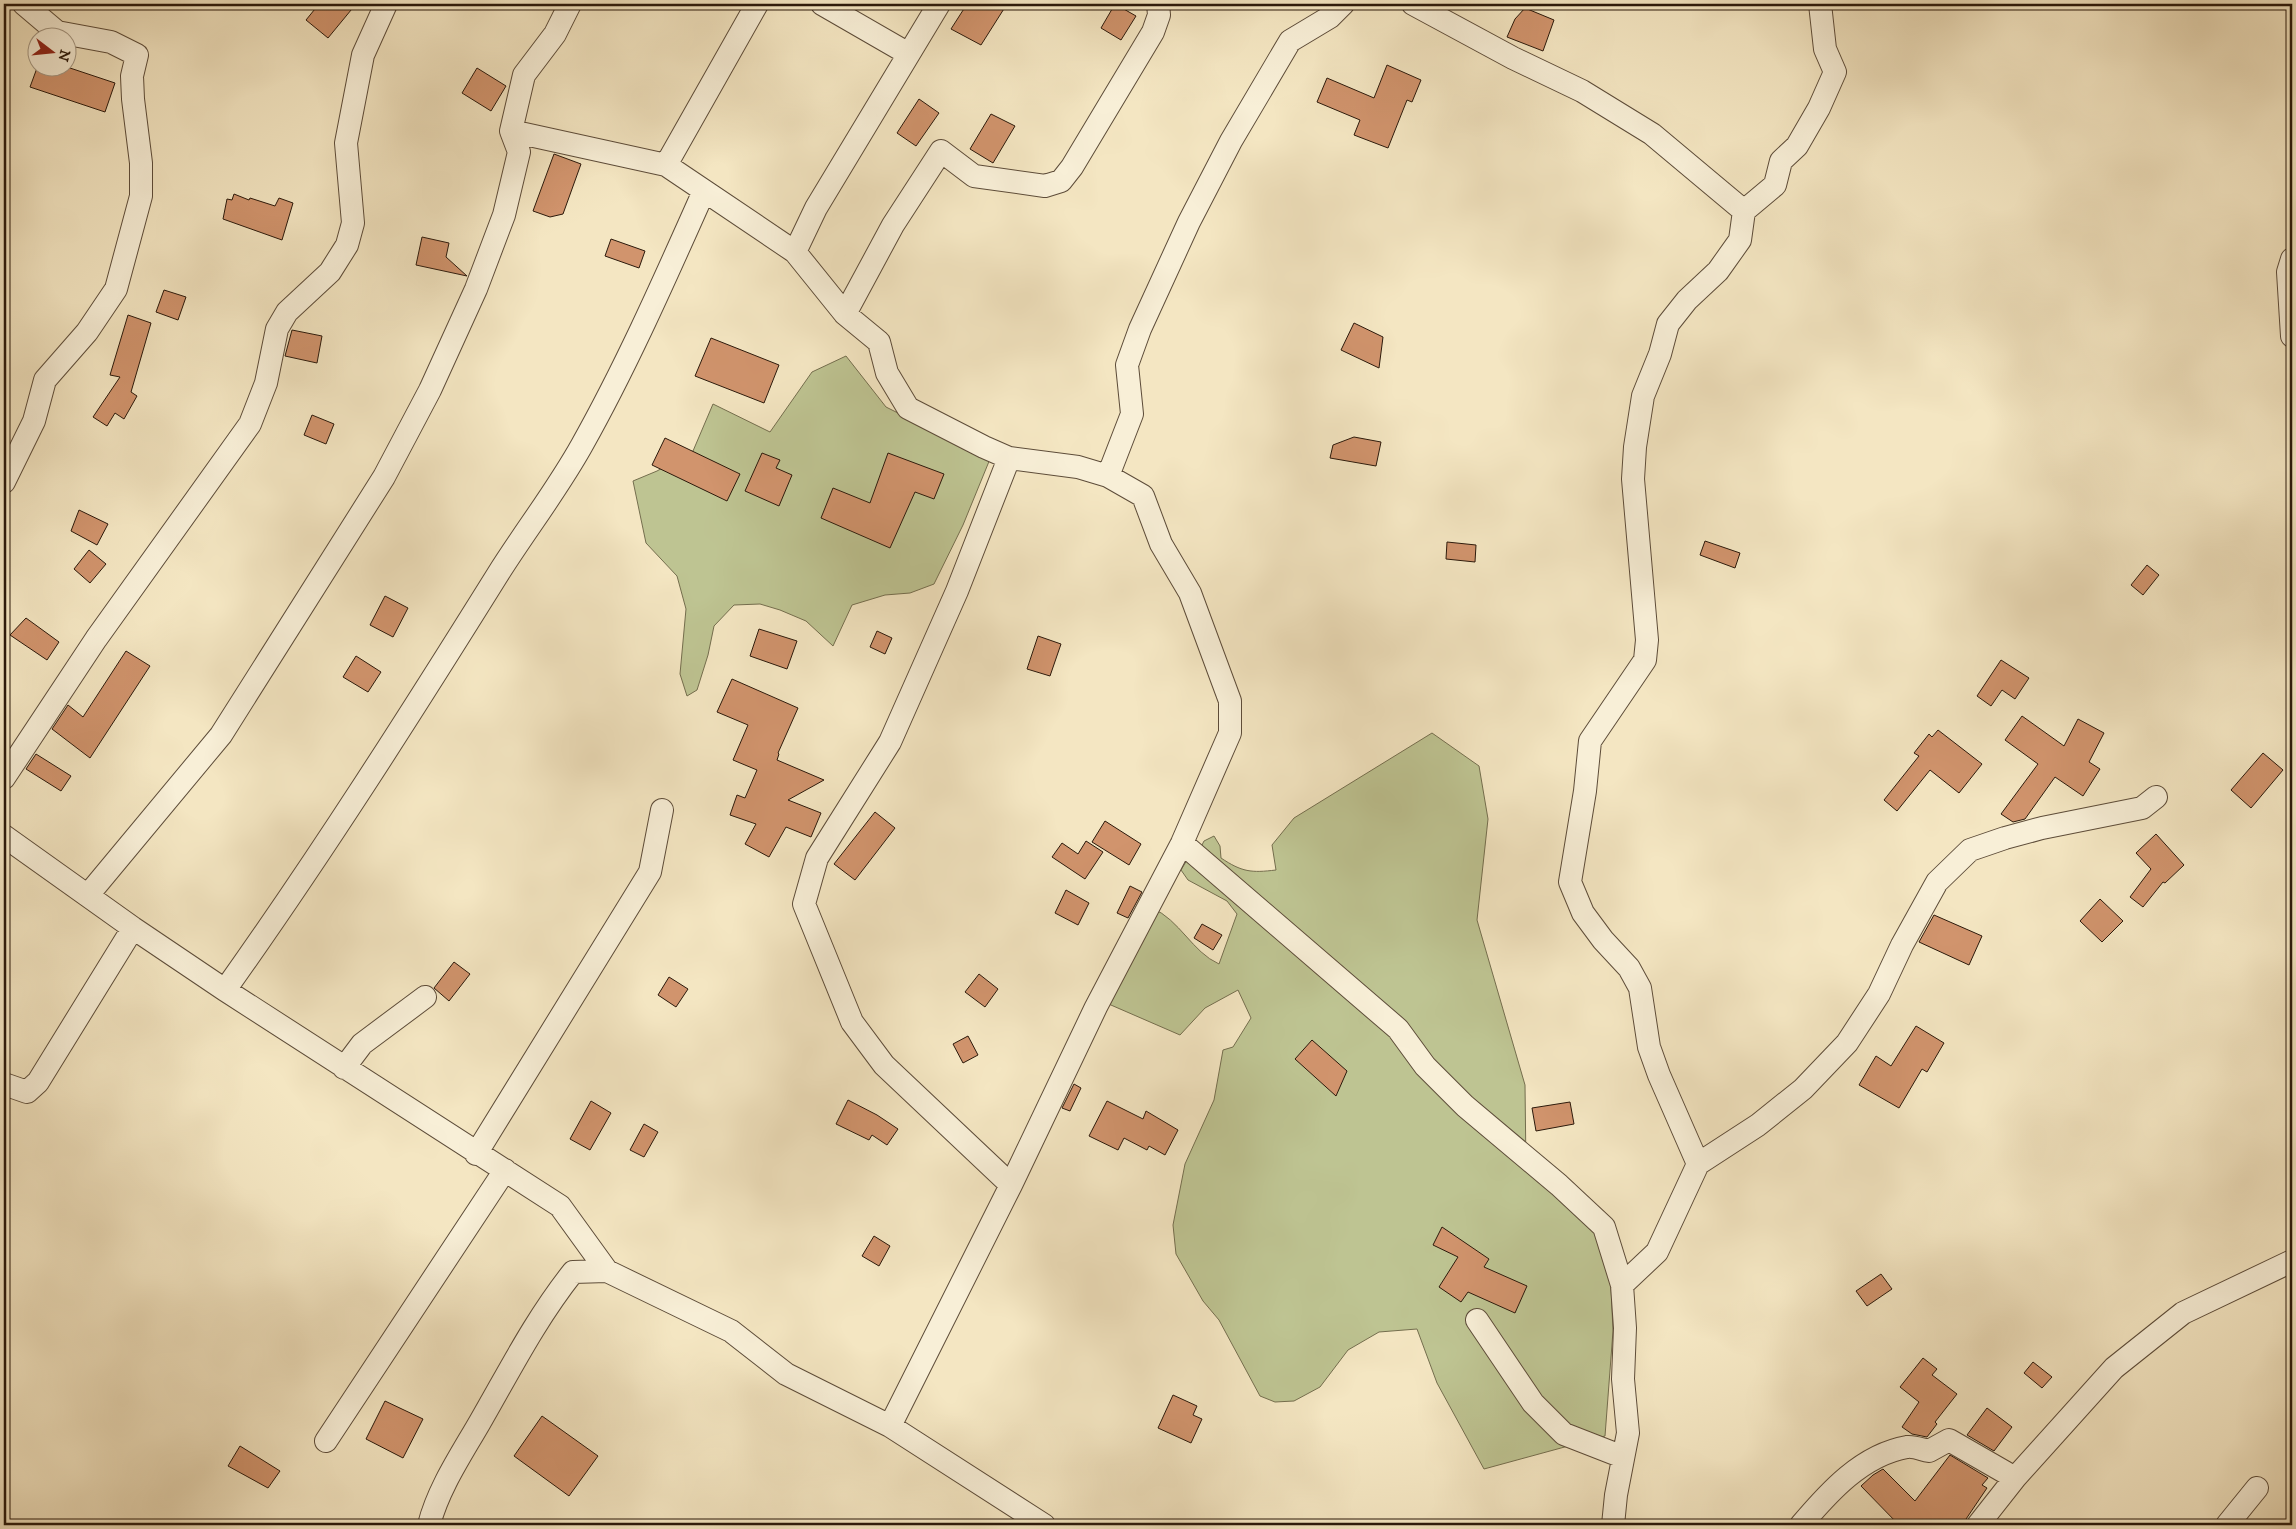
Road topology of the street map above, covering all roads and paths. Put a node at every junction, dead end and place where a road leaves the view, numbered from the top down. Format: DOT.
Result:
graph roads {
  1 [pos="24,4"];
  2 [pos="386,4"];
  3 [pos="570,4"];
  4 [pos="757,4"];
  5 [pos="822,4"];
  6 [pos="939,4"];
  7 [pos="1158,4"];
  8 [pos="1343,4"];
  9 [pos="1413,4"];
  10 [pos="1820,4"];
  11 [pos="908,53"];
  12 [pos="510,131"];
  13 [pos="666,165"];
  14 [pos="704,191"];
  15 [pos="1744,211"];
  16 [pos="794,252"];
  17 [pos="2292,258"];
  18 [pos="845,314"];
  19 [pos="2292,336"];
  20 [pos="1009,458"];
  21 [pos="1108,476"];
  22 [pos="4,482"];
  23 [pos="4,778"];
  24 [pos="2156,797"];
  25 [pos="662,810"];
  26 [pos="4,836"];
  27 [pos="1182,843"];
  28 [pos="88,895"];
  29 [pos="133,928"];
  30 [pos="225,990"];
  31 [pos="425,998"];
  32 [pos="344,1068"];
  33 [pos="4,1084"];
  34 [pos="476,1154"];
  35 [pos="1698,1164"];
  36 [pos="505,1170"];
  37 [pos="1011,1185"];
  38 [pos="2292,1261"];
  39 [pos="607,1271"];
  40 [pos="1622,1285"];
  41 [pos="1477,1320"];
  42 [pos="890,1426"];
  43 [pos="326,1441"];
  44 [pos="1624,1457"];
  45 [pos="2015,1478"];
  46 [pos="2257,1488"];
  47 [pos="429,1525"];
  48 [pos="1044,1525"];
  49 [pos="1613,1525"];
  50 [pos="1801,1525"];
  51 [pos="1978,1525"];
  52 [pos="2227,1525"];
  1 -- 22 [label="street"];
  2 -- 23 [label="street"];
  3 -- 12 [label="street"];
  4 -- 13 [label="street"];
  5 -- 11 [label="street"];
  6 -- 11 [label="street"];
  7 -- 18 [label="street"];
  8 -- 21 [label="street"];
  9 -- 15 [label="street"];
  10 -- 15 [label="street"];
  11 -- 16 [label="street"];
  12 -- 13 [label="street"];
  12 -- 28 [label="street"];
  13 -- 14 [label="street"];
  14 -- 16 [label="street"];
  14 -- 30 [label="street"];
  15 -- 35 [label="street"];
  16 -- 18 [label="street"];
  17 -- 19 [label="street"];
  18 -- 20 [label="street"];
  20 -- 21 [label="street"];
  20 -- 37 [label="street"];
  21 -- 27 [label="street"];
  24 -- 35 [label="street"];
  25 -- 34 [label="street"];
  26 -- 28 [label="street"];
  27 -- 37 [label="street"];
  27 -- 40 [label="street"];
  28 -- 29 [label="street"];
  29 -- 30 [label="street"];
  29 -- 33 [label="street"];
  30 -- 32 [label="street"];
  31 -- 32 [label="street"];
  32 -- 34 [label="street"];
  34 -- 36 [label="street"];
  35 -- 40 [label="street"];
  36 -- 39 [label="street"];
  36 -- 43 [label="street"];
  37 -- 42 [label="street"];
  38 -- 45 [label="street"];
  39 -- 42 [label="street"];
  39 -- 47 [label="street"];
  40 -- 44 [label="street"];
  41 -- 44 [label="street"];
  42 -- 48 [label="street"];
  44 -- 49 [label="street"];
  45 -- 50 [label="street"];
  45 -- 51 [label="street"];
  46 -- 52 [label="street"];
}
